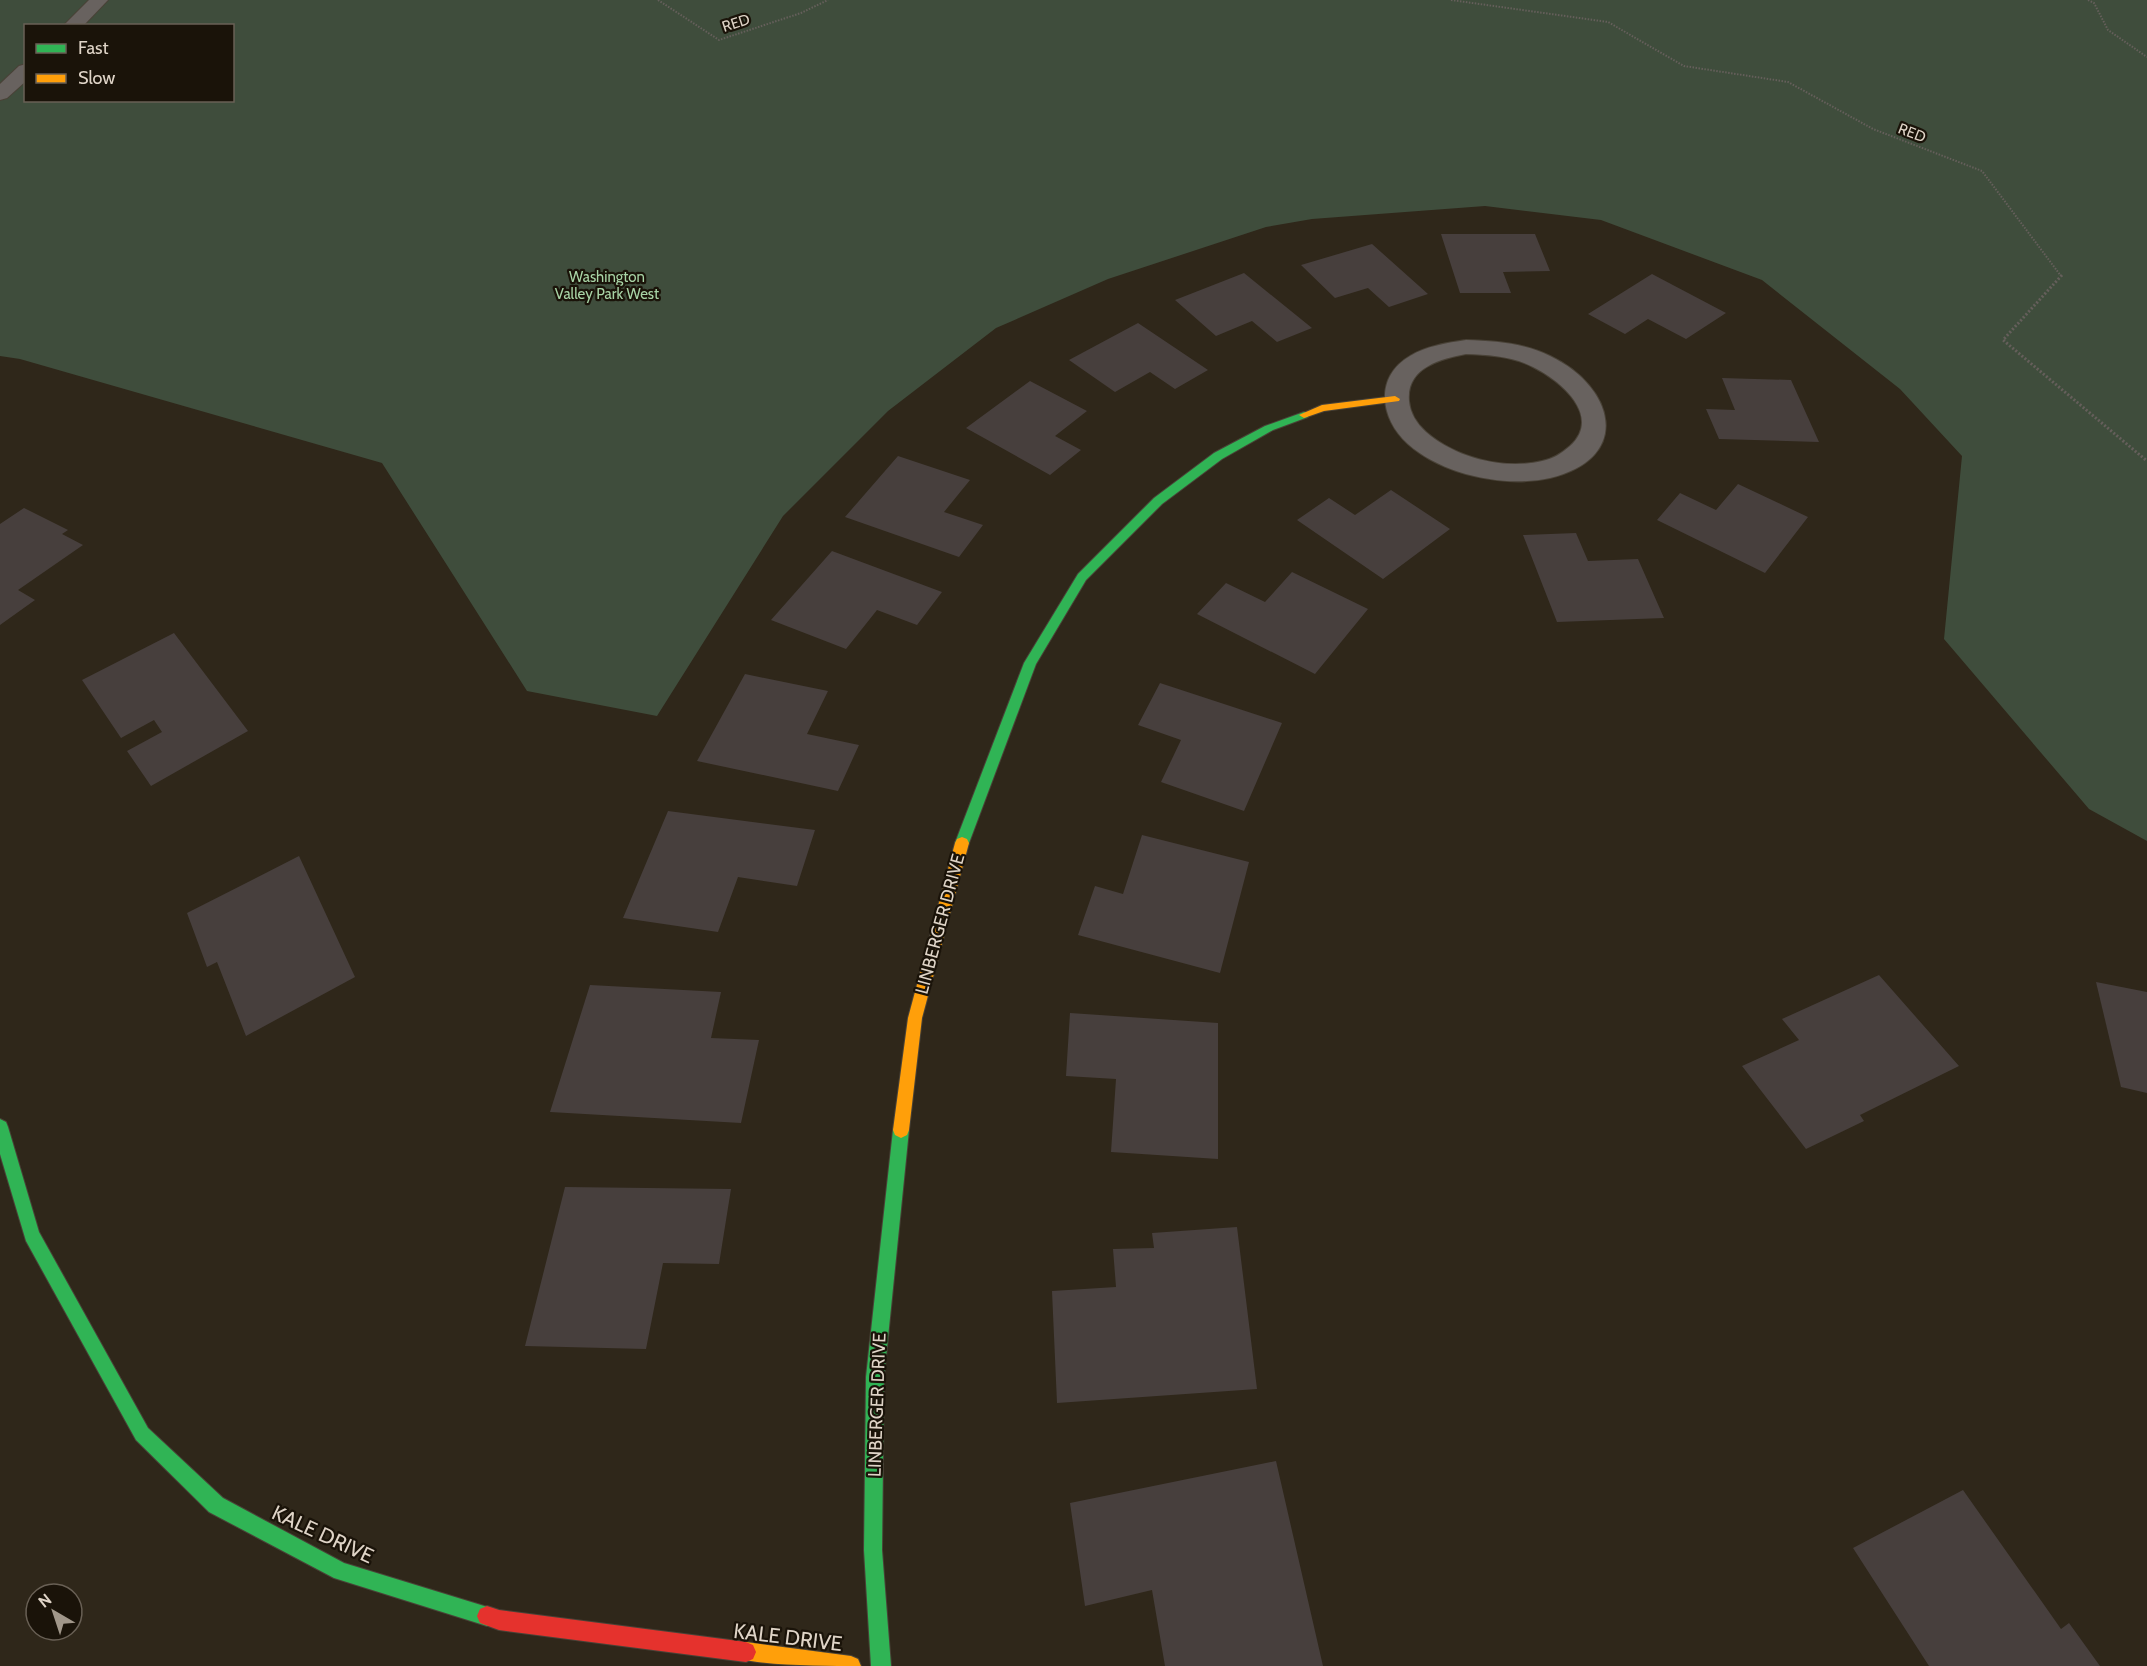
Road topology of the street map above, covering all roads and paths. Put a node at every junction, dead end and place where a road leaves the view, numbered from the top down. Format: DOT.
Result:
graph roads {
  1 [pos="99,0"];
  2 [pos="658,0"];
  3 [pos="828,0"];
  4 [pos="1450,0"];
  5 [pos="2088,0"];
  6 [pos="74,24"];
  7 [pos="2147,57"];
  8 [pos="24,72"];
  9 [pos="0,94"];
  10 [pos="1395,399"];
  11 [pos="2147,461"];
  12 [pos="0,1127"];
  13 [pos="851,1666"];
  14 [pos="880,1666"];
  1 -- 6 [label="street"];
  2 -- 3 [label="path, RED"];
  4 -- 11 [label="path, RED"];
  5 -- 7 [label="path"];
  8 -- 9 [label="street"];
  10 -- 10 [label="street"];
  10 -- 14 [label="street, LINBERGER DRIVE"];
  12 -- 13 [label="street, KALE DRIVE"];
}
